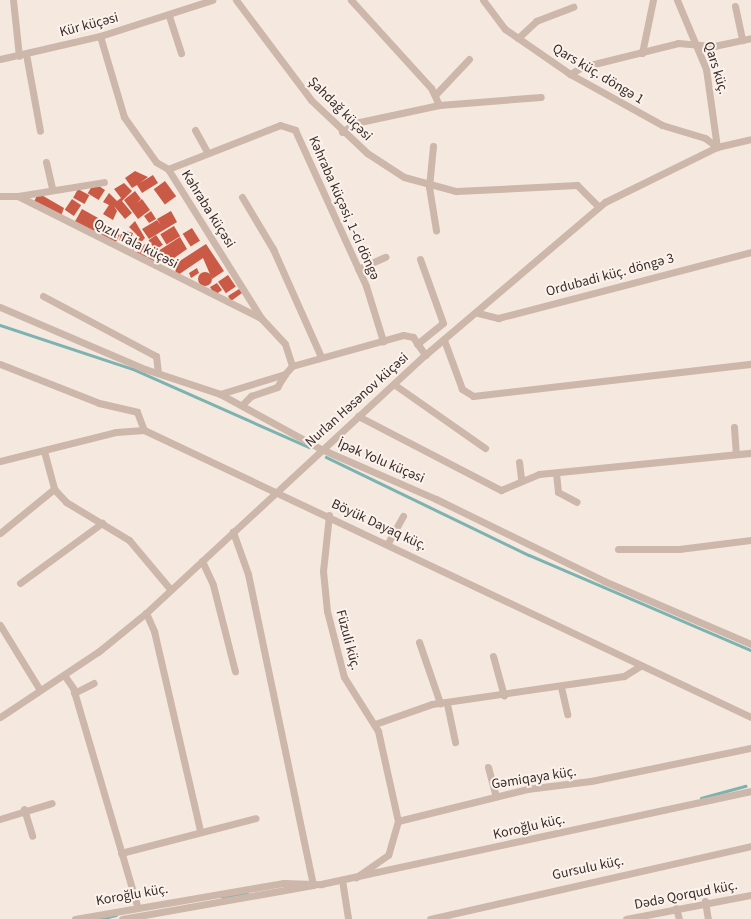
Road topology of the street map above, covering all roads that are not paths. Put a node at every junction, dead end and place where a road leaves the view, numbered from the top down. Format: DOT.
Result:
graph roads {
  1 [pos="13,0"];
  2 [pos="212,0"];
  3 [pos="236,0"];
  4 [pos="351,0"];
  5 [pos="483,0"];
  6 [pos="653,0"];
  7 [pos="677,0"];
  8 [pos="735,6"];
  9 [pos="573,7"];
  10 [pos="169,16"];
  11 [pos="100,36"];
  12 [pos="518,38"];
  13 [pos="751,38"];
  14 [pos="742,40"];
  15 [pos="696,43"];
  16 [pos="181,53"];
  17 [pos="642,53"];
  18 [pos="23,55"];
  19 [pos="0,59"];
  20 [pos="469,59"];
  21 [pos="570,74"];
  22 [pos="436,94"];
  23 [pos="541,97"];
  24 [pos="439,105"];
  25 [pos="195,130"];
  26 [pos="40,131"];
  27 [pos="342,132"];
  28 [pos="751,139"];
  29 [pos="433,146"];
  30 [pos="716,148"];
  31 [pos="207,152"];
  32 [pos="46,162"];
  33 [pos="168,169"];
  34 [pos="104,182"];
  35 [pos="52,187"];
  36 [pos="429,187"];
  37 [pos="0,196"];
  38 [pos="18,196"];
  39 [pos="242,197"];
  40 [pos="599,207"];
  41 [pos="436,230"];
  42 [pos="751,252"];
  43 [pos="385,258"];
  44 [pos="420,259"];
  45 [pos="358,269"];
  46 [pos="42,296"];
  47 [pos="0,307"];
  48 [pos="478,313"];
  49 [pos="261,318"];
  50 [pos="444,340"];
  51 [pos="383,341"];
  52 [pos="417,344"];
  53 [pos="425,355"];
  54 [pos="321,358"];
  55 [pos="0,364"];
  56 [pos="751,364"];
  57 [pos="292,366"];
  58 [pos="158,373"];
  59 [pos="285,374"];
  60 [pos="395,385"];
  61 [pos="220,394"];
  62 [pos="242,405"];
  63 [pos="358,416"];
  64 [pos="734,427"];
  65 [pos="144,430"];
  66 [pos="321,448"];
  67 [pos="485,448"];
  68 [pos="44,451"];
  69 [pos="751,452"];
  70 [pos="736,454"];
  71 [pos="0,461"];
  72 [pos="519,462"];
  73 [pos="556,473"];
  74 [pos="521,478"];
  75 [pos="54,488"];
  76 [pos="276,492"];
  77 [pos="577,502"];
  78 [pos="329,514"];
  79 [pos="403,516"];
  80 [pos="102,523"];
  81 [pos="232,532"];
  82 [pos="0,533"];
  83 [pos="751,540"];
  84 [pos="388,543"];
  85 [pos="618,549"];
  86 [pos="202,561"];
  87 [pos="20,582"];
  88 [pos="171,590"];
  89 [pos="146,613"];
  90 [pos="1,629"];
  91 [pos="419,642"];
  92 [pos="751,644"];
  93 [pos="493,656"];
  94 [pos="640,666"];
  95 [pos="235,671"];
  96 [pos="64,675"];
  97 [pos="94,683"];
  98 [pos="561,687"];
  99 [pos="40,690"];
  100 [pos="74,692"];
  101 [pos="504,696"];
  102 [pos="443,704"];
  103 [pos="567,714"];
  104 [pos="0,717"];
  105 [pos="751,717"];
  106 [pos="375,724"];
  107 [pos="455,742"];
  108 [pos="751,748"];
  109 [pos="488,767"];
  110 [pos="750,791"];
  111 [pos="496,796"];
  112 [pos="52,802"];
  113 [pos="24,809"];
  114 [pos="256,818"];
  115 [pos="0,819"];
  116 [pos="398,821"];
  117 [pos="200,831"];
  118 [pos="32,836"];
  119 [pos="751,846"];
  120 [pos="121,852"];
  121 [pos="356,877"];
  122 [pos="342,880"];
  123 [pos="313,884"];
  124 [pos="751,895"];
  125 [pos="705,902"];
  126 [pos="137,905"];
  127 [pos="676,908"];
  128 [pos="75,919"];
  129 [pos="122,919"];
  130 [pos="348,919"];
  131 [pos="430,919"];
  132 [pos="626,919"];
  133 [pos="679,919"];
  134 [pos="708,919"];
  1 -- 18 [label="street"];
  2 -- 10 [label="street, Kür küçəsi"];
  3 -- 27 [label="street, Şahdağ küçəsi"];
  4 -- 22 [label="street"];
  5 -- 12 [label="street, Qars küç. döngə 1"];
  6 -- 17 [label="street"];
  7 -- 15 [label="street, Qars küç."];
  8 -- 14 [label="street"];
  9 -- 12 [label="street"];
  10 -- 11 [label="street, Kür küçəsi"];
  10 -- 16 [label="street"];
  11 -- 18 [label="street, Kür küçəsi"];
  11 -- 33 [label="street, Kəhraba küçəsi"];
  12 -- 21 [label="street, Qars küç. döngə 1"];
  13 -- 14 [label="street"];
  14 -- 15 [label="street"];
  15 -- 17 [label="street"];
  15 -- 30 [label="street, Qars küç."];
  17 -- 21 [label="street"];
  18 -- 19 [label="street, Kür küçəsi"];
  18 -- 26 [label="street"];
  20 -- 22 [label="street"];
  21 -- 30 [label="street, Qars küç. döngə 1"];
  22 -- 24 [label="street"];
  23 -- 24 [label="street"];
  24 -- 27 [label="street"];
  25 -- 31 [label="street"];
  27 -- 36 [label="street, Şahdağ küçəsi"];
  28 -- 30 [label="street, Nurlan Həsənov küçəsi"];
  29 -- 36 [label="street"];
  30 -- 40 [label="street, Nurlan Həsənov küçəsi"];
  31 -- 33 [label="street, Kəhraba küçəsi, 1-ci döngə"];
  31 -- 45 [label="street, Kəhraba küçəsi, 1-ci döngə"];
  32 -- 35 [label="street"];
  33 -- 49 [label="street, Kəhraba küçəsi"];
  34 -- 35 [label="street"];
  35 -- 38 [label="street"];
  36 -- 40 [label="street, Şahdağ küçəsi"];
  36 -- 41 [label="street"];
  37 -- 38 [label="street, Qızıl Tala küçəsi"];
  38 -- 49 [label="street, Qızıl Tala küçəsi"];
  39 -- 54 [label="street"];
  40 -- 48 [label="street, Nurlan Həsənov küçəsi"];
  42 -- 48 [label="street, Ordubadi küç. döngə 3"];
  43 -- 45 [label="street"];
  44 -- 52 [label="street"];
  45 -- 51 [label="street, Kəhraba küçəsi, 1-ci döngə"];
  46 -- 58 [label="street"];
  47 -- 58 [label="street, İpək Yolu küçəsi"];
  48 -- 50 [label="street, Nurlan Həsənov küçəsi"];
  49 -- 57 [label="street, Kəhraba küçəsi"];
  50 -- 53 [label="street, Nurlan Həsənov küçəsi"];
  50 -- 56 [label="street"];
  51 -- 52 [label="street"];
  51 -- 54 [label="street"];
  52 -- 53 [label="street"];
  53 -- 60 [label="street, Nurlan Həsənov küçəsi"];
  54 -- 57 [label="street"];
  55 -- 65 [label="street"];
  57 -- 59 [label="street"];
  58 -- 61 [label="street, İpək Yolu küçəsi"];
  59 -- 61 [label="street"];
  59 -- 62 [label="street"];
  60 -- 63 [label="street, Nurlan Həsənov küçəsi"];
  60 -- 67 [label="street"];
  61 -- 62 [label="street, İpək Yolu küçəsi"];
  62 -- 66 [label="street, İpək Yolu küçəsi"];
  63 -- 66 [label="street, Nurlan Həsənov küçəsi"];
  63 -- 74 [label="street"];
  64 -- 70 [label="street"];
  65 -- 68 [label="street"];
  65 -- 76 [label="street, Böyük Dayaq küç."];
  66 -- 76 [label="street, Nurlan Həsənov küçəsi"];
  66 -- 92 [label="street, İpək Yolu küçəsi"];
  68 -- 71 [label="street"];
  68 -- 75 [label="street"];
  69 -- 70 [label="street"];
  70 -- 73 [label="street"];
  72 -- 74 [label="street"];
  73 -- 74 [label="street"];
  73 -- 77 [label="street"];
  75 -- 80 [label="street"];
  75 -- 82 [label="street"];
  76 -- 78 [label="street, Böyük Dayaq küç."];
  76 -- 81 [label="street, Nurlan Həsənov küçəsi"];
  78 -- 84 [label="street, Böyük Dayaq küç."];
  78 -- 106 [label="street, Füzuli küç."];
  79 -- 84 [label="street"];
  80 -- 87 [label="street"];
  80 -- 88 [label="street"];
  81 -- 86 [label="street, Nurlan Həsənov küçəsi"];
  81 -- 123 [label="street"];
  83 -- 85 [label="street"];
  84 -- 94 [label="street, Böyük Dayaq küç."];
  86 -- 88 [label="street, Nurlan Həsənov küçəsi"];
  86 -- 95 [label="street"];
  88 -- 89 [label="street, Nurlan Həsənov küçəsi"];
  89 -- 96 [label="street, Nurlan Həsənov küçəsi"];
  89 -- 117 [label="street"];
  90 -- 99 [label="street"];
  91 -- 102 [label="street"];
  93 -- 101 [label="street"];
  94 -- 98 [label="street"];
  94 -- 105 [label="street, Böyük Dayaq küç."];
  96 -- 99 [label="street, Nurlan Həsənov küçəsi"];
  96 -- 100 [label="street"];
  97 -- 100 [label="street"];
  98 -- 101 [label="street"];
  98 -- 103 [label="street"];
  99 -- 104 [label="street, Nurlan Həsənov küçəsi"];
  100 -- 120 [label="street"];
  101 -- 102 [label="street"];
  102 -- 106 [label="street"];
  102 -- 107 [label="street"];
  106 -- 116 [label="street, Füzuli küç."];
  108 -- 111 [label="street, Gəmiqaya küç."];
  109 -- 111 [label="street"];
  110 -- 121 [label="street, Koroğlu küç."];
  111 -- 116 [label="street, Gəmiqaya küç."];
  112 -- 113 [label="street"];
  113 -- 115 [label="street"];
  113 -- 118 [label="street"];
  114 -- 117 [label="street"];
  116 -- 121 [label="street"];
  117 -- 120 [label="street"];
  119 -- 131 [label="street, Gursulu küç."];
  120 -- 126 [label="street"];
  121 -- 122 [label="street, Koroğlu küç."];
  122 -- 123 [label="street, Koroğlu küç."];
  122 -- 130 [label="street"];
  123 -- 126 [label="street, Koroğlu küç."];
  123 -- 129 [label="street, Koroğlu küç."];
  124 -- 125 [label="street, Dədə Qorqud küç."];
  125 -- 127 [label="street, Dədə Qorqud küç."];
  125 -- 134 [label="street"];
  126 -- 128 [label="street, Koroğlu küç."];
  127 -- 132 [label="street, Dədə Qorqud küç."];
  127 -- 133 [label="street"];
}
